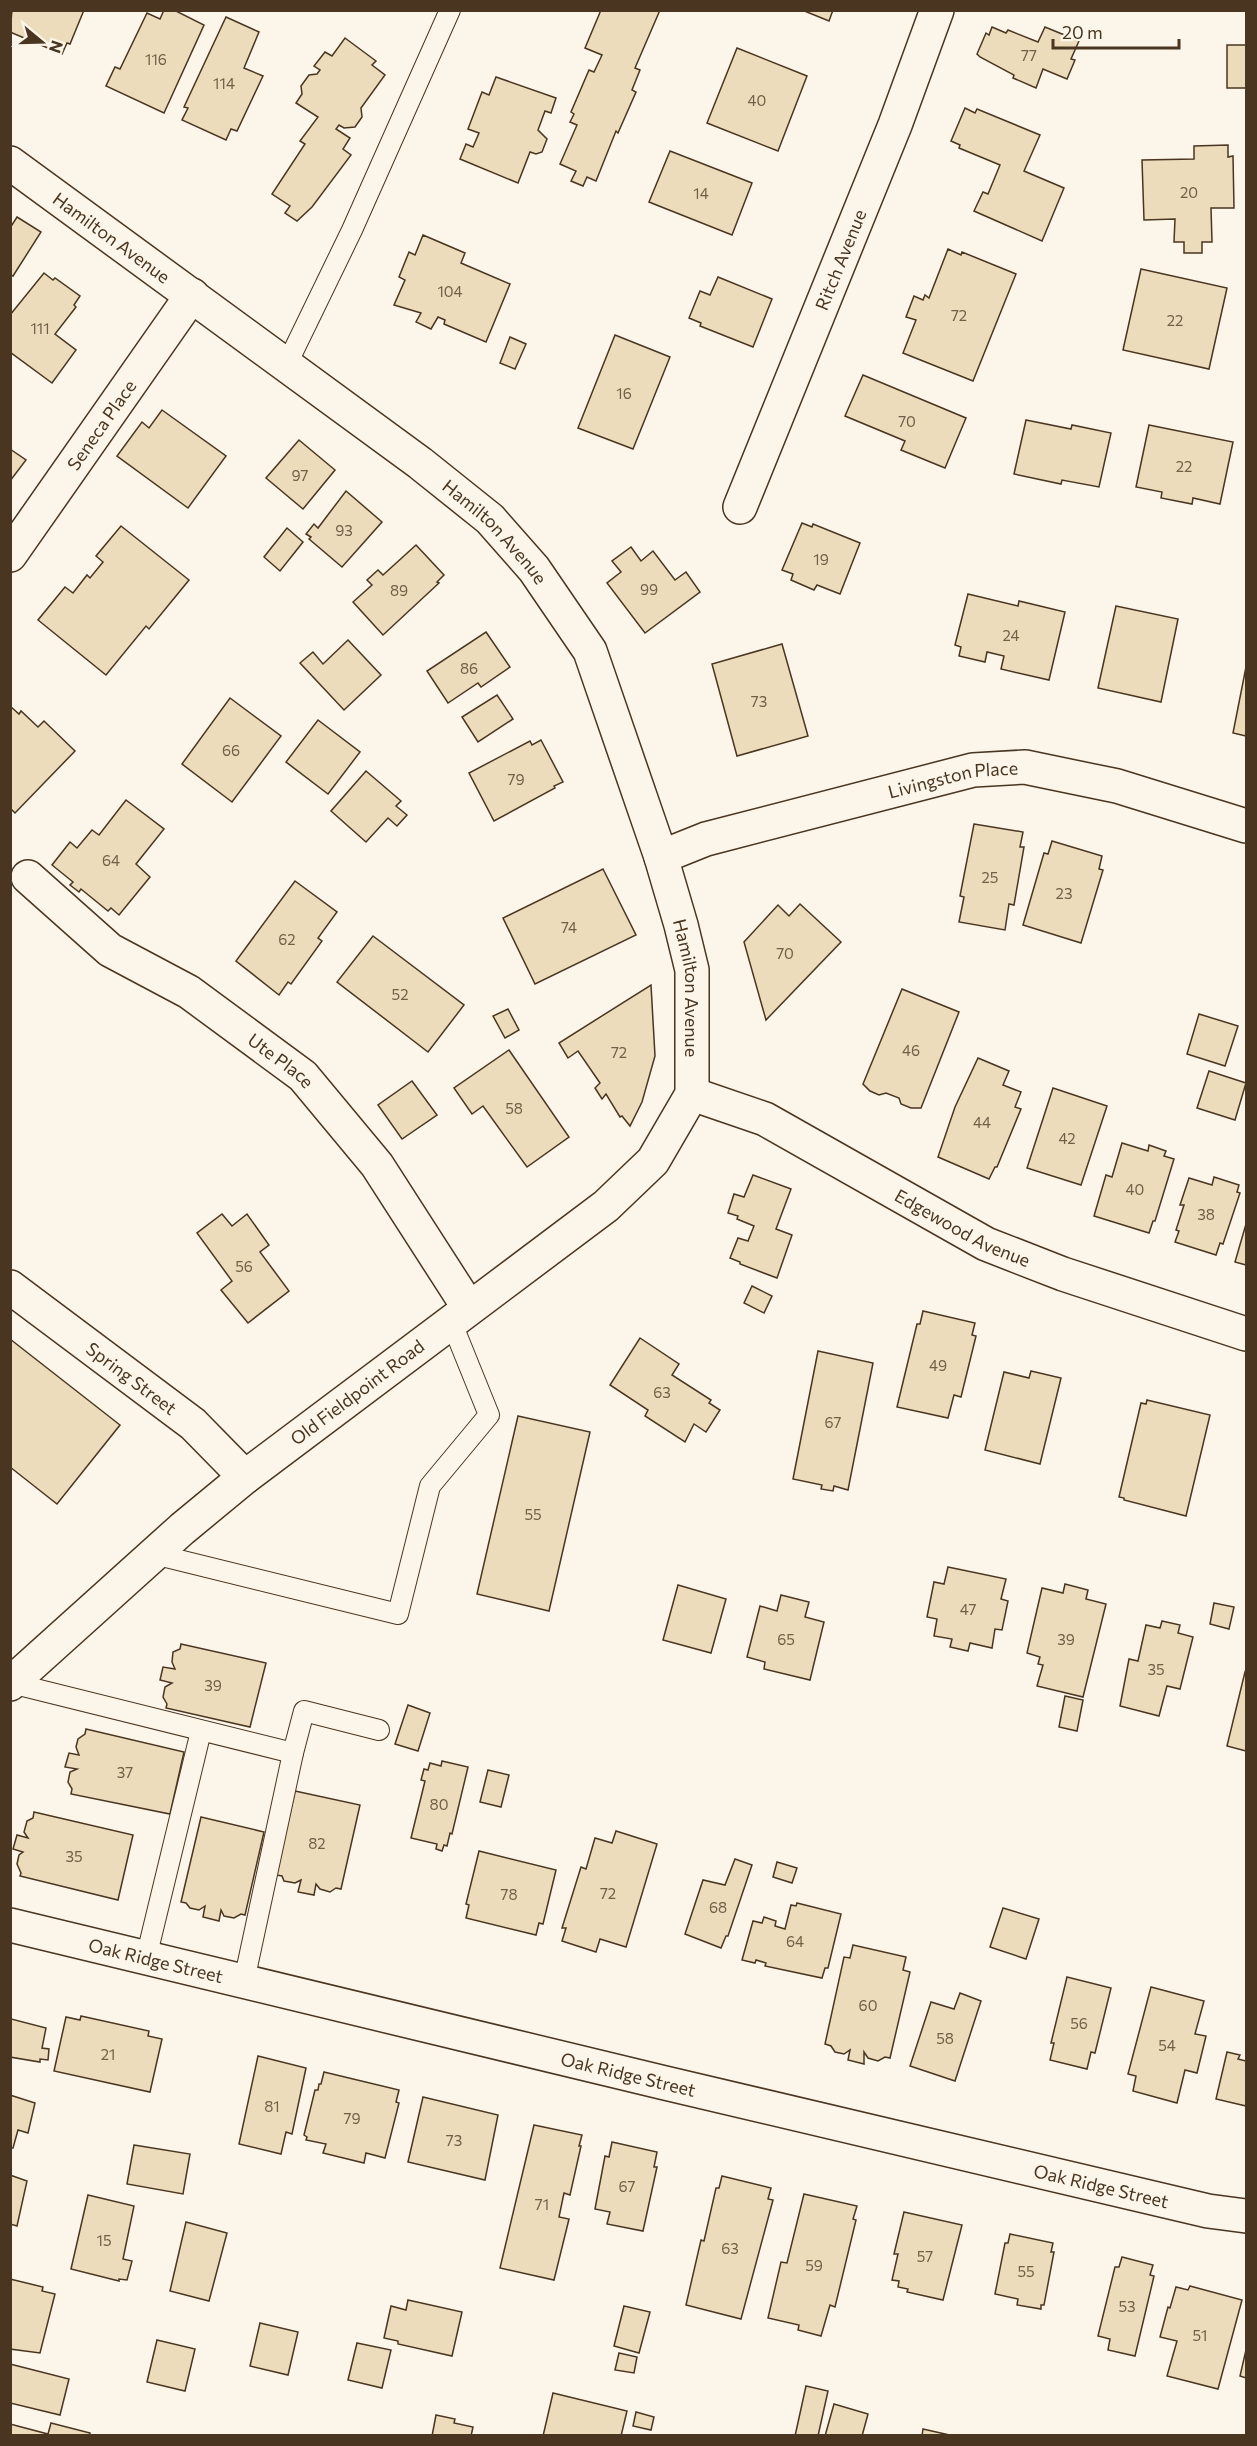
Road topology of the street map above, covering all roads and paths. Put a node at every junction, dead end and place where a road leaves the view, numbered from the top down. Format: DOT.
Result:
graph roads {
  1 [pos="450,10"];
  2 [pos="937,10"];
  3 [pos="10,163"];
  4 [pos="192,296"];
  5 [pos="286,366"];
  6 [pos="740,507"];
  7 [pos="10,555"];
  8 [pos="1246,826"];
  9 [pos="661,857"];
  10 [pos="28,877"];
  11 [pos="692,1094"];
  12 [pos="10,1287"];
  13 [pos="460,1314"];
  14 [pos="1246,1334"];
  15 [pos="245,1477"];
  16 [pos="154,1554"];
  17 [pos="11,1684"];
  18 [pos="379,1730"];
  19 [pos="201,1731"];
  20 [pos="293,1753"];
  21 [pos="10,1925"];
  22 [pos="146,1958"];
  23 [pos="244,1981"];
  24 [pos="1246,2216"];
  1 -- 5 [label="lane"];
  2 -- 6 [label="street, Ritch Avenue"];
  3 -- 4 [label="street, Hamilton Avenue"];
  4 -- 5 [label="street, Hamilton Avenue"];
  4 -- 7 [label="street, Seneca Place"];
  5 -- 9 [label="street, Hamilton Avenue"];
  8 -- 9 [label="street, Livingston Place"];
  9 -- 11 [label="street, Hamilton Avenue"];
  10 -- 13 [label="street, Ute Place"];
  11 -- 13 [label="street, Old Fieldpoint Road"];
  11 -- 14 [label="street, Edgewood Avenue"];
  12 -- 15 [label="street, Spring Street"];
  13 -- 15 [label="street, Old Fieldpoint Road"];
  13 -- 16 [label="lane"];
  15 -- 16 [label="street, Old Fieldpoint Road"];
  16 -- 17 [label="street, Old Fieldpoint Road"];
  17 -- 19 [label="lane"];
  18 -- 20 [label="lane"];
  19 -- 20 [label="lane"];
  19 -- 22 [label="lane"];
  20 -- 23 [label="lane"];
  21 -- 22 [label="street, Oak Ridge Street"];
  22 -- 23 [label="street, Oak Ridge Street"];
  23 -- 24 [label="street, Oak Ridge Street"];
}
